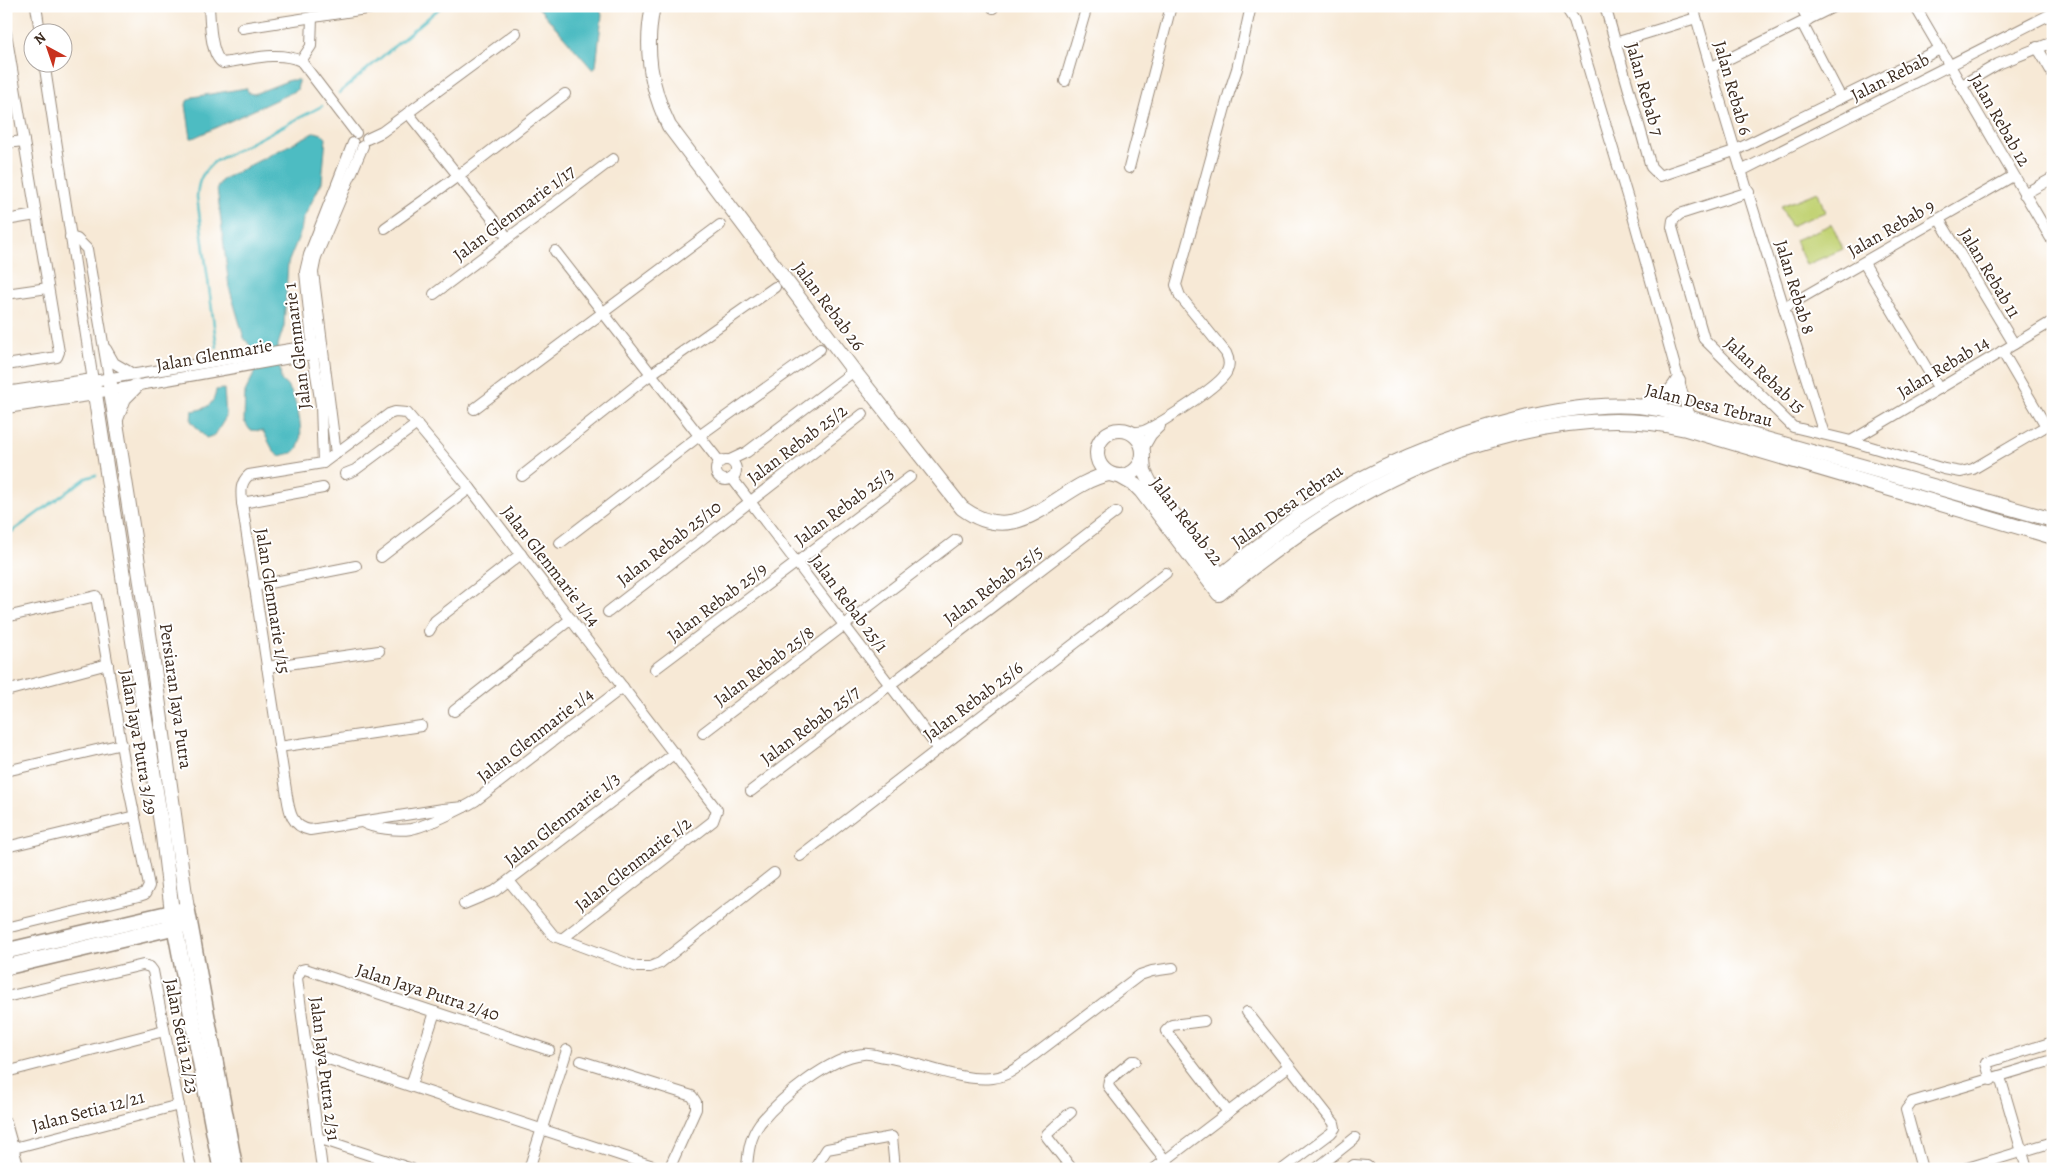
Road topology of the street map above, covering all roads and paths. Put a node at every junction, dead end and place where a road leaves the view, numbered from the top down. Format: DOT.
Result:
graph roads {
  1 [pos="36,6"];
  2 [pos="209,6"];
  3 [pos="385,6"];
  4 [pos="653,6"];
  5 [pos="1087,6"];
  6 [pos="1171,6"];
  7 [pos="1251,6"];
  8 [pos="1566,6"];
  9 [pos="1605,6"];
  10 [pos="1692,6"];
  11 [pos="1801,6"];
  12 [pos="1835,6"];
  13 [pos="1915,6"];
  14 [pos="2053,13"];
  15 [pos="312,17"];
  16 [pos="1696,18"];
  17 [pos="38,22"];
  18 [pos="1805,22"];
  19 [pos="242,28"];
  20 [pos="6,33"];
  21 [pos="516,33"];
  22 [pos="2053,42"];
  23 [pos="1615,43"];
  24 [pos="2037,47"];
  25 [pos="1940,49"];
  26 [pos="301,61"];
  27 [pos="1949,66"];
  28 [pos="1710,68"];
  29 [pos="9,69"];
  30 [pos="45,72"];
  31 [pos="2053,74"];
  32 [pos="1065,81"];
  33 [pos="1962,85"];
  34 [pos="565,94"];
  35 [pos="1841,98"];
  36 [pos="408,113"];
  37 [pos="24,140"];
  38 [pos="360,140"];
  39 [pos="6,143"];
  40 [pos="1734,151"];
  41 [pos="613,159"];
  42 [pos="1129,168"];
  43 [pos="1741,171"];
  44 [pos="458,176"];
  45 [pos="2013,176"];
  46 [pos="2053,178"];
  47 [pos="1748,192"];
  48 [pos="2024,194"];
  49 [pos="36,215"];
  50 [pos="1939,219"];
  51 [pos="6,220"];
  52 [pos="720,225"];
  53 [pos="386,228"];
  54 [pos="70,237"];
  55 [pos="508,238"];
  56 [pos="2053,242"];
  57 [pos="555,251"];
  58 [pos="1864,263"];
  59 [pos="775,287"];
  60 [pos="48,288"];
  61 [pos="6,294"];
  62 [pos="434,294"];
  63 [pos="1784,308"];
  64 [pos="602,312"];
  65 [pos="2053,321"];
  66 [pos="103,344"];
  67 [pos="2014,344"];
  68 [pos="317,349"];
  69 [pos="820,349"];
  70 [pos="2002,351"];
  71 [pos="6,365"];
  72 [pos="854,371"];
  73 [pos="651,374"];
  74 [pos="134,380"];
  75 [pos="1678,381"];
  76 [pos="110,384"];
  77 [pos="94,387"];
  78 [pos="1939,389"];
  79 [pos="6,394"];
  80 [pos="326,405"];
  81 [pos="6,406"];
  82 [pos="1642,406"];
  83 [pos="474,410"];
  84 [pos="863,414"];
  85 [pos="1172,416"];
  86 [pos="116,421"];
  87 [pos="1688,423"];
  88 [pos="416,424"];
  89 [pos="2049,424"];
  90 [pos="334,428"];
  91 [pos="1131,433"];
  92 [pos="1824,434"];
  93 [pos="699,436"];
  94 [pos="1851,441"];
  95 [pos="352,442"];
  96 [pos="336,454"];
  97 [pos="1143,454"];
  98 [pos="1098,458"];
  99 [pos="323,464"];
  100 [pos="729,467"];
  101 [pos="345,474"];
  102 [pos="1115,475"];
  103 [pos="522,476"];
  104 [pos="910,477"];
  105 [pos="323,488"];
  106 [pos="470,488"];
  107 [pos="1072,490"];
  108 [pos="750,500"];
  109 [pos="242,503"];
  110 [pos="1116,512"];
  111 [pos="2053,520"];
  112 [pos="2038,534"];
  113 [pos="2053,538"];
  114 [pos="956,540"];
  115 [pos="2053,542"];
  116 [pos="560,543"];
  117 [pos="521,554"];
  118 [pos="1205,556"];
  119 [pos="1247,556"];
  120 [pos="381,557"];
  121 [pos="798,561"];
  122 [pos="356,566"];
  123 [pos="1166,573"];
  124 [pos="1219,585"];
  125 [pos="254,586"];
  126 [pos="608,612"];
  127 [pos="6,617"];
  128 [pos="571,619"];
  129 [pos="845,625"];
  130 [pos="430,631"];
  131 [pos="380,650"];
  132 [pos="108,664"];
  133 [pos="267,667"];
  134 [pos="655,669"];
  135 [pos="890,685"];
  136 [pos="624,687"];
  137 [pos="6,691"];
  138 [pos="454,711"];
  139 [pos="421,726"];
  140 [pos="703,733"];
  141 [pos="122,744"];
  142 [pos="279,747"];
  143 [pos="938,748"];
  144 [pos="675,753"];
  145 [pos="6,771"];
  146 [pos="751,791"];
  147 [pos="464,807"];
  148 [pos="717,810"];
  149 [pos="135,816"];
  150 [pos="362,822"];
  151 [pos="6,847"];
  152 [pos="800,856"];
  153 [pos="774,873"];
  154 [pos="509,880"];
  155 [pos="464,904"];
  156 [pos="181,918"];
  157 [pos="6,928"];
  158 [pos="562,939"];
  159 [pos="6,950"];
  160 [pos="6,967"];
  161 [pos="1173,968"];
  162 [pos="298,974"];
  163 [pos="6,997"];
  164 [pos="435,1012"];
  165 [pos="1247,1012"];
  166 [pos="1204,1021"];
  167 [pos="164,1031"];
  168 [pos="2053,1042"];
  169 [pos="549,1050"];
  170 [pos="567,1050"];
  171 [pos="307,1052"];
  172 [pos="2004,1058"];
  173 [pos="2053,1060"];
  174 [pos="580,1061"];
  175 [pos="1135,1061"];
  176 [pos="1289,1066"];
  177 [pos="6,1072"];
  178 [pos="2000,1077"];
  179 [pos="413,1086"];
  180 [pos="179,1105"];
  181 [pos="1072,1112"];
  182 [pos="1228,1112"];
  183 [pos="6,1123"];
  184 [pos="542,1130"];
  185 [pos="318,1138"];
  186 [pos="1355,1138"];
  187 [pos="2053,1142"];
  188 [pos="10,1149"];
  189 [pos="2022,1151"];
  190 [pos="1165,1160"];
  191 [pos="406,1168"];
  192 [pos="1368,1168"];
  193 [pos="19,1169"];
  194 [pos="191,1169"];
  195 [pos="221,1169"];
  196 [pos="235,1169"];
  197 [pos="322,1169"];
  198 [pos="529,1169"];
  199 [pos="662,1169"];
  200 [pos="669,1169"];
  201 [pos="747,1169"];
  202 [pos="818,1169"];
  203 [pos="895,1169"];
  204 [pos="1072,1169"];
  205 [pos="1154,1169"];
  206 [pos="1172,1169"];
  207 [pos="1283,1169"];
  208 [pos="1316,1169"];
  209 [pos="1349,1169"];
  210 [pos="1922,1169"];
  211 [pos="1964,1169"];
  212 [pos="2027,1169"];
  1 -- 17 [label="street"];
  2 -- 26 [label="street"];
  3 -- 15 [label="street"];
  4 -- 72 [label="street, Jalan Rebab 26"];
  5 -- 32 [label="street"];
  6 -- 42 [label="street"];
  7 -- 85 [label="street"];
  8 -- 75 [label="street"];
  9 -- 23 [label="street, Jalan Rebab 7"];
  10 -- 16 [label="street, Jalan Rebab 6"];
  11 -- 18 [label="street"];
  12 -- 18 [label="street"];
  13 -- 25 [label="street, Jalan Rebab 12"];
  14 -- 27 [label="street, Jalan Rebab"];
  15 -- 19 [label="street"];
  15 -- 26 [label="street"];
  16 -- 23 [label="street"];
  16 -- 28 [label="street, Jalan Rebab 6"];
  18 -- 28 [label="street"];
  18 -- 35 [label="street"];
  20 -- 29 [label="street"];
  21 -- 36 [label="street"];
  22 -- 24 [label="street"];
  23 -- 40 [label="street, Jalan Rebab 7"];
  24 -- 31 [label="street"];
  24 -- 33 [label="street"];
  25 -- 27 [label="street, Jalan Rebab 12"];
  25 -- 35 [label="street"];
  26 -- 38 [label="street"];
  27 -- 33 [label="street, Jalan Rebab 12"];
  27 -- 43 [label="street, Jalan Rebab"];
  28 -- 40 [label="street, Jalan Rebab 6"];
  29 -- 37 [label="street"];
  30 -- 54 [label="street, Persiaran Jaya Putra"];
  33 -- 45 [label="street, Jalan Rebab 12"];
  34 -- 44 [label="street"];
  35 -- 40 [label="street"];
  36 -- 38 [label="street"];
  36 -- 44 [label="street"];
  37 -- 39 [label="street"];
  37 -- 49 [label="street"];
  38 -- 68 [label="street, Jalan Glenmarie 1"];
  40 -- 43 [label="street, Jalan Rebab 8"];
  41 -- 55 [label="street, Jalan Glenmarie 1/17"];
  43 -- 47 [label="street, Jalan Rebab 8"];
  44 -- 53 [label="street"];
  44 -- 55 [label="street"];
  45 -- 48 [label="street, Jalan Rebab 12"];
  45 -- 50 [label="street, Jalan Rebab 9"];
  46 -- 48 [label="street"];
  47 -- 63 [label="street, Jalan Rebab 8"];
  47 -- 92 [label="street, Jalan Rebab 15"];
  48 -- 56 [label="street, Jalan Rebab 12"];
  49 -- 51 [label="street"];
  49 -- 60 [label="street"];
  50 -- 58 [label="street, Jalan Rebab 9"];
  50 -- 67 [label="street, Jalan Rebab 11"];
  52 -- 64 [label="street"];
  54 -- 66 [label="street, Persiaran Jaya Putra"];
  54 -- 77 [label="street, Persiaran Jaya Putra"];
  55 -- 62 [label="street, Jalan Glenmarie 1/17"];
  57 -- 64 [label="street, Jalan Rebab 25/1"];
  58 -- 63 [label="street, Jalan Rebab 9"];
  58 -- 78 [label="street"];
  59 -- 73 [label="street"];
  60 -- 61 [label="street"];
  60 -- 71 [label="street"];
  63 -- 92 [label="street, Jalan Rebab 8"];
  64 -- 73 [label="street, Jalan Rebab 25/1"];
  64 -- 83 [label="street"];
  65 -- 67 [label="street, Jalan Rebab 14"];
  66 -- 74 [label="street"];
  66 -- 76 [label="street, Persiaran Jaya Putra"];
  67 -- 70 [label="street, Jalan Rebab 14"];
  68 -- 74 [label="street, Jalan Glenmarie"];
  68 -- 80 [label="street, Jalan Glenmarie 1"];
  69 -- 93 [label="street"];
  70 -- 78 [label="street, Jalan Rebab 14"];
  70 -- 89 [label="street"];
  72 -- 100 [label="street"];
  72 -- 107 [label="street, Jalan Rebab 26"];
  73 -- 93 [label="street, Jalan Rebab 25/1"];
  73 -- 103 [label="street"];
  74 -- 76 [label="street, Jalan Glenmarie"];
  74 -- 86 [label="street"];
  75 -- 82 [label="street"];
  75 -- 87 [label="street"];
  76 -- 77 [label="street, Jalan Glenmarie"];
  76 -- 86 [label="street, Persiaran Jaya Putra"];
  77 -- 79 [label="street"];
  77 -- 81 [label="street"];
  77 -- 156 [label="street, Persiaran Jaya Putra"];
  78 -- 94 [label="street, Jalan Rebab 14"];
  80 -- 90 [label="street, Jalan Glenmarie 1"];
  80 -- 99 [label="street, Jalan Glenmarie 1"];
  82 -- 87 [label="street, Jalan Desa Tebrau"];
  82 -- 119 [label="street, Jalan Desa Tebrau"];
  84 -- 108 [label="street, Jalan Rebab 25/2"];
  85 -- 91 [label="street"];
  85 -- 97 [label="street"];
  86 -- 156 [label="street, Persiaran Jaya Putra"];
  87 -- 111 [label="street, Jalan Desa Tebrau"];
  87 -- 112 [label="street, Jalan Desa Tebrau"];
  87 -- 124 [label="street, Jalan Desa Tebrau"];
  88 -- 95 [label="street, Jalan Glenmarie 1/14"];
  88 -- 101 [label="street"];
  88 -- 106 [label="street, Jalan Glenmarie 1/14"];
  89 -- 94 [label="street, Jalan Rebab 15"];
  90 -- 95 [label="street"];
  90 -- 96 [label="street, Jalan Glenmarie 1"];
  91 -- 97 [label="street"];
  91 -- 98 [label="street"];
  92 -- 94 [label="street, Jalan Rebab 15"];
  93 -- 100 [label="street, Jalan Rebab 25/1"];
  93 -- 116 [label="street"];
  95 -- 96 [label="street, Jalan Glenmarie 1/14"];
  96 -- 99 [label="street, Jalan Glenmarie 1/15"];
  97 -- 102 [label="street"];
  97 -- 118 [label="street, Jalan Rebab 22"];
  98 -- 102 [label="street"];
  98 -- 107 [label="street, Jalan Rebab 26"];
  99 -- 109 [label="street, Jalan Glenmarie 1/15"];
  100 -- 108 [label="street, Jalan Rebab 25/1"];
  102 -- 107 [label="street, Jalan Rebab 26"];
  102 -- 124 [label="street, Jalan Rebab 22"];
  104 -- 121 [label="street, Jalan Rebab 25/3"];
  105 -- 109 [label="street"];
  106 -- 117 [label="street, Jalan Glenmarie 1/14"];
  106 -- 120 [label="street"];
  108 -- 121 [label="street, Jalan Rebab 25/1"];
  108 -- 126 [label="street, Jalan Rebab 25/10"];
  109 -- 125 [label="street, Jalan Glenmarie 1/15"];
  110 -- 135 [label="street, Jalan Rebab 25/5"];
  112 -- 113 [label="street, Jalan Desa Tebrau"];
  112 -- 115 [label="street"];
  114 -- 129 [label="street, Jalan Rebab 25/8"];
  117 -- 128 [label="street, Jalan Glenmarie 1/14"];
  117 -- 130 [label="street"];
  118 -- 119 [label="street"];
  118 -- 124 [label="street, Jalan Rebab 22"];
  119 -- 124 [label="street, Jalan Desa Tebrau"];
  121 -- 129 [label="street, Jalan Rebab 25/1"];
  121 -- 134 [label="street, Jalan Rebab 25/9"];
  122 -- 125 [label="street"];
  123 -- 143 [label="street, Jalan Rebab 25/6"];
  125 -- 133 [label="street, Jalan Glenmarie 1/15"];
  127 -- 132 [label="street, Jalan Jaya Putra 3/29"];
  128 -- 136 [label="street, Jalan Glenmarie 1/14"];
  128 -- 138 [label="street"];
  129 -- 135 [label="street, Jalan Rebab 25/1"];
  129 -- 140 [label="street, Jalan Rebab 25/8"];
  131 -- 133 [label="street"];
  132 -- 137 [label="street"];
  132 -- 141 [label="street, Jalan Jaya Putra 3/29"];
  133 -- 142 [label="street, Jalan Glenmarie 1/15"];
  135 -- 143 [label="street, Jalan Rebab 25/1"];
  135 -- 146 [label="street, Jalan Rebab 25/7"];
  136 -- 144 [label="street, Jalan Glenmarie 1/14"];
  136 -- 147 [label="street, Jalan Glenmarie 1/4"];
  139 -- 142 [label="street"];
  141 -- 145 [label="street"];
  141 -- 149 [label="street, Jalan Jaya Putra 3/29"];
  142 -- 150 [label="street, Jalan Glenmarie 1/15"];
  143 -- 152 [label="street, Jalan Rebab 25/6"];
  144 -- 148 [label="street, Jalan Glenmarie 1/14"];
  144 -- 154 [label="street, Jalan Glenmarie 1/3"];
  147 -- 150 [label="street"];
  147 -- 150 [label="street, Jalan Glenmarie 1/4"];
  148 -- 158 [label="street, Jalan Glenmarie 1/2"];
  149 -- 151 [label="street"];
  149 -- 157 [label="street, Jalan Jaya Putra 3/29"];
  153 -- 158 [label="street"];
  154 -- 155 [label="street, Jalan Glenmarie 1/3"];
  154 -- 158 [label="street"];
  156 -- 159 [label="main road"];
  156 -- 160 [label="main road"];
  156 -- 195 [label="main road, Persiaran Jaya Putra"];
  156 -- 196 [label="main road, Persiaran Jaya Putra"];
  161 -- 201 [label="street"];
  162 -- 164 [label="street, Jalan Jaya Putra 2/40"];
  162 -- 171 [label="street, Jalan Jaya Putra 2/31"];
  163 -- 167 [label="street, Jalan Setia 12/23"];
  164 -- 169 [label="street, Jalan Jaya Putra 2/40"];
  164 -- 179 [label="street"];
  165 -- 176 [label="street"];
  166 -- 182 [label="street"];
  167 -- 177 [label="street"];
  167 -- 180 [label="street, Jalan Setia 12/23"];
  168 -- 172 [label="street"];
  170 -- 184 [label="street"];
  171 -- 179 [label="street"];
  171 -- 185 [label="street, Jalan Jaya Putra 2/31"];
  172 -- 178 [label="street"];
  172 -- 178 [label="street"];
  173 -- 178 [label="street"];
  174 -- 200 [label="street"];
  175 -- 190 [label="street"];
  176 -- 182 [label="street"];
  176 -- 207 [label="street"];
  178 -- 189 [label="street"];
  178 -- 210 [label="street"];
  179 -- 184 [label="street"];
  180 -- 188 [label="street, Jalan Setia 12/21"];
  180 -- 194 [label="street, Jalan Setia 12/23"];
  181 -- 204 [label="street"];
  182 -- 190 [label="street"];
  183 -- 188 [label="street"];
  184 -- 198 [label="street"];
  184 -- 199 [label="street"];
  185 -- 191 [label="street"];
  185 -- 197 [label="street, Jalan Jaya Putra 2/31"];
  186 -- 208 [label="street"];
  187 -- 189 [label="street"];
  188 -- 193 [label="street"];
  189 -- 211 [label="street"];
  189 -- 212 [label="street"];
  190 -- 205 [label="street"];
  190 -- 206 [label="street"];
  192 -- 209 [label="street"];
  202 -- 203 [label="street"];
}
